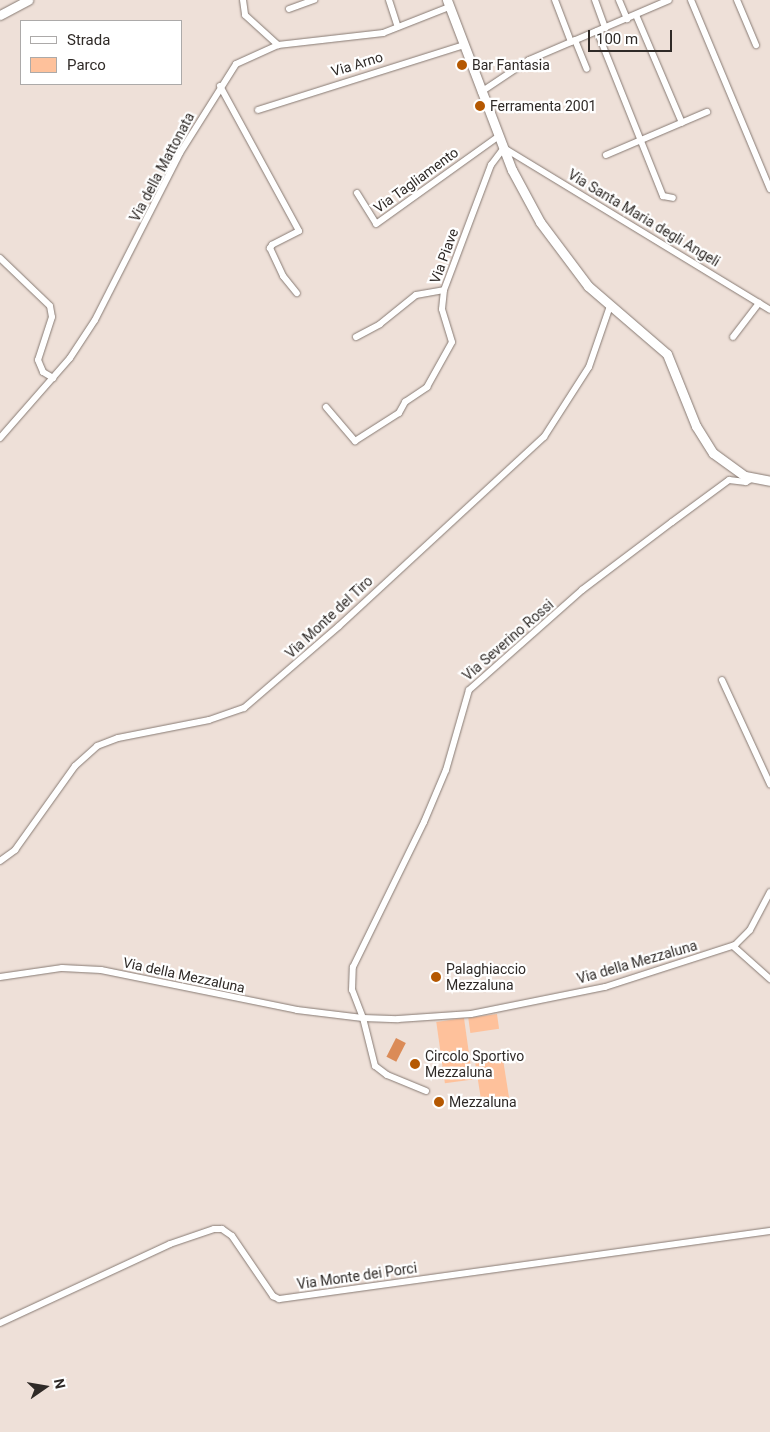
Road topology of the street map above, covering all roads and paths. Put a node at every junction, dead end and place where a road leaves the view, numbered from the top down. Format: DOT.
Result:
graph roads {
  1 [pos="28,0"];
  2 [pos="243,0"];
  3 [pos="314,0"];
  4 [pos="389,0"];
  5 [pos="555,0"];
  6 [pos="595,0"];
  7 [pos="619,0"];
  8 [pos="669,0"];
  9 [pos="691,0"];
  10 [pos="737,0"];
  11 [pos="448,4"];
  12 [pos="289,9"];
  13 [pos="0,15"];
  14 [pos="636,15"];
  15 [pos="627,19"];
  16 [pos="398,26"];
  17 [pos="605,28"];
  18 [pos="597,31"];
  19 [pos="573,41"];
  20 [pos="278,45"];
  21 [pos="464,45"];
  22 [pos="756,45"];
  23 [pos="587,69"];
  24 [pos="220,86"];
  25 [pos="481,92"];
  26 [pos="258,110"];
  27 [pos="707,112"];
  28 [pos="682,123"];
  29 [pos="499,136"];
  30 [pos="642,140"];
  31 [pos="504,148"];
  32 [pos="606,155"];
  33 [pos="770,189"];
  34 [pos="357,193"];
  35 [pos="673,198"];
  36 [pos="0,258"];
  37 [pos="444,290"];
  38 [pos="297,293"];
  39 [pos="770,299"];
  40 [pos="759,303"];
  41 [pos="610,306"];
  42 [pos="768,309"];
  43 [pos="356,337"];
  44 [pos="733,337"];
  45 [pos="53,378"];
  46 [pos="326,407"];
  47 [pos="0,438"];
  48 [pos="753,478"];
  49 [pos="770,481"];
  50 [pos="722,680"];
  51 [pos="770,784"];
  52 [pos="0,861"];
  53 [pos="770,892"];
  54 [pos="733,946"];
  55 [pos="0,977"];
  56 [pos="770,979"];
  57 [pos="363,1018"];
  58 [pos="426,1091"];
  59 [pos="770,1231"];
  60 [pos="0,1323"];
  1 -- 13 [label="street"];
  2 -- 20 [label="street"];
  3 -- 12 [label="street"];
  4 -- 16 [label="street"];
  5 -- 19 [label="street"];
  6 -- 17 [label="street"];
  7 -- 15 [label="street"];
  8 -- 14 [label="street"];
  9 -- 33 [label="street"];
  10 -- 22 [label="street"];
  11 -- 16 [label="street, Via della Mattonata"];
  11 -- 21 [label="street"];
  14 -- 15 [label="street"];
  14 -- 28 [label="street"];
  15 -- 17 [label="street"];
  16 -- 20 [label="street, Via della Mattonata"];
  17 -- 18 [label="street"];
  18 -- 19 [label="street"];
  18 -- 30 [label="street"];
  19 -- 23 [label="street"];
  19 -- 25 [label="street"];
  20 -- 24 [label="street, Via della Mattonata"];
  21 -- 25 [label="street"];
  21 -- 26 [label="street, Via Arno"];
  24 -- 38 [label="street"];
  24 -- 45 [label="street, Via della Mattonata"];
  25 -- 29 [label="street"];
  27 -- 28 [label="street"];
  28 -- 30 [label="street"];
  29 -- 31 [label="street"];
  29 -- 34 [label="street, Via Tagliamento"];
  30 -- 32 [label="street"];
  30 -- 35 [label="street"];
  31 -- 37 [label="street, Via Piave"];
  31 -- 40 [label="street, Via Santa Maria degli Angeli"];
  31 -- 41 [label="street"];
  36 -- 45 [label="street"];
  37 -- 43 [label="street"];
  37 -- 46 [label="street, Via Piave"];
  39 -- 42 [label="street"];
  40 -- 42 [label="street, Via Santa Maria degli Angeli"];
  40 -- 44 [label="street"];
  41 -- 48 [label="street"];
  41 -- 52 [label="street, Via Monte del Tiro"];
  45 -- 47 [label="street, Via della Mattonata"];
  48 -- 49 [label="street"];
  48 -- 57 [label="street, Via Severino Rossi"];
  50 -- 51 [label="street"];
  53 -- 54 [label="street, Via della Mezzaluna"];
  54 -- 56 [label="street"];
  54 -- 57 [label="street, Via della Mezzaluna"];
  55 -- 57 [label="street, Via della Mezzaluna"];
  57 -- 58 [label="street"];
  59 -- 60 [label="street, Via Monte dei Porci"];
}
